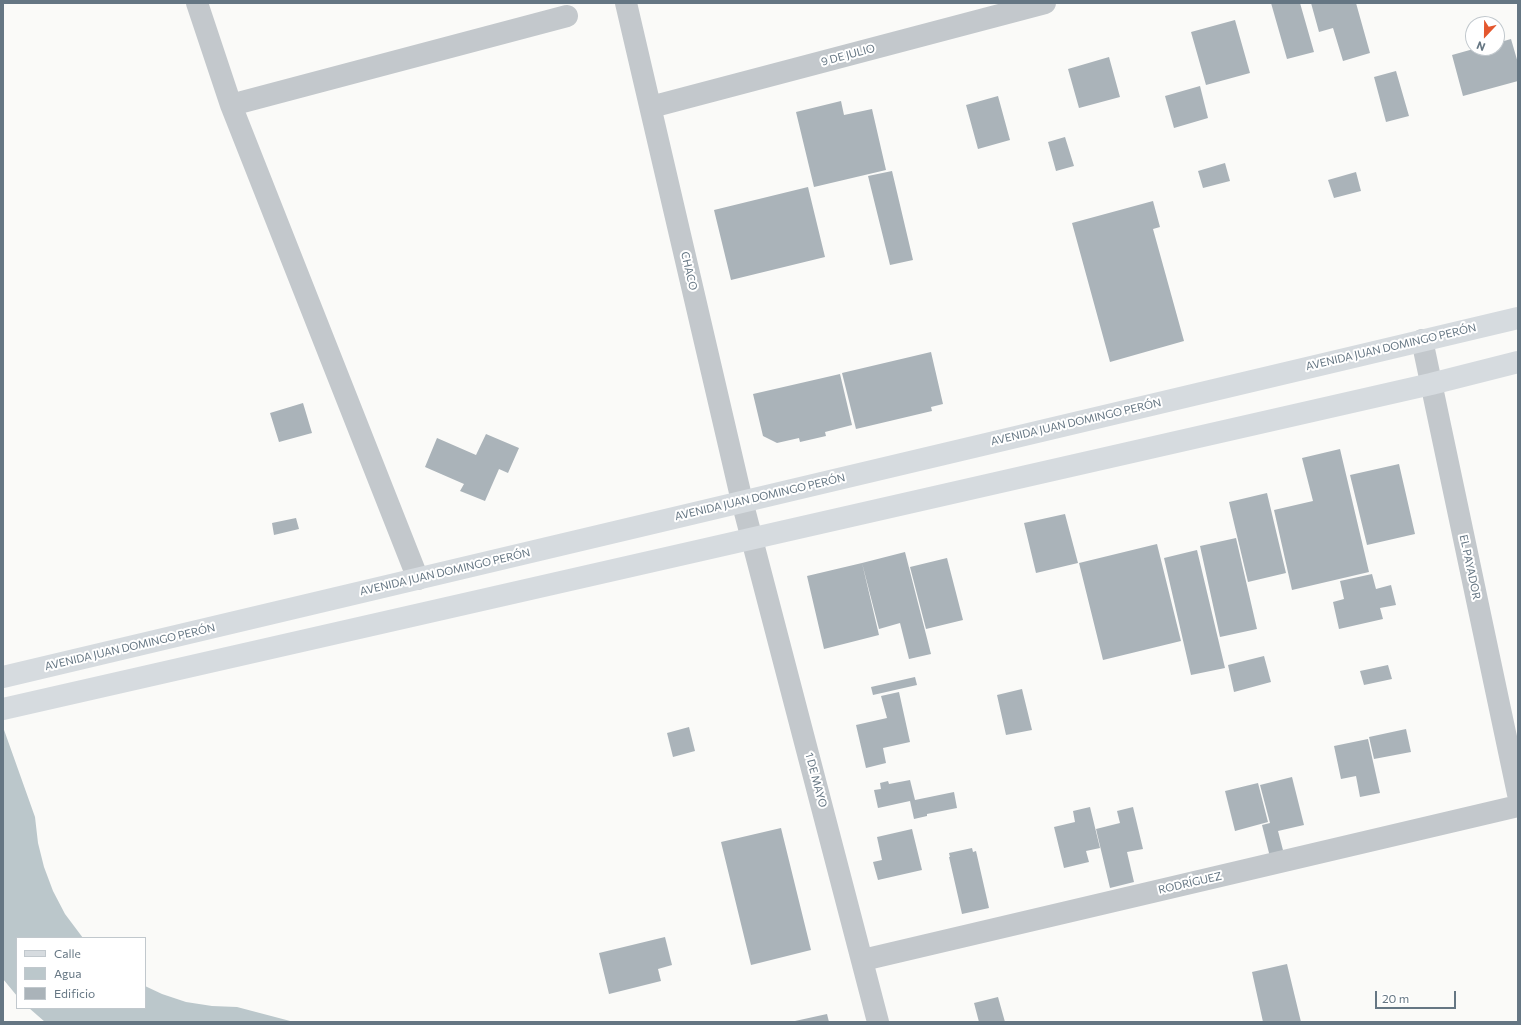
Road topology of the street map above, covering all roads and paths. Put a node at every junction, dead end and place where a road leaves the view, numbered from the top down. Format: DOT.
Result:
graph roads {
  1 [pos="197,3"];
  2 [pos="626,3"];
  3 [pos="1045,3"];
  4 [pos="567,16"];
  5 [pos="231,105"];
  6 [pos="651,107"];
  7 [pos="1518,318"];
  8 [pos="1422,340"];
  9 [pos="1518,362"];
  10 [pos="1431,384"];
  11 [pos="742,501"];
  12 [pos="752,538"];
  13 [pos="418,579"];
  14 [pos="11,675"];
  15 [pos="3,709"];
  16 [pos="1518,794"];
  17 [pos="1518,806"];
  18 [pos="863,960"];
  19 [pos="878,1022"];
  1 -- 5 [label="street"];
  2 -- 6 [label="street, CHACO"];
  3 -- 6 [label="street, 9 DE JULIO"];
  4 -- 5 [label="street"];
  5 -- 13 [label="street"];
  6 -- 11 [label="street, CHACO"];
  7 -- 8 [label="main road, AVENIDA JUAN DOMINGO PERÓN"];
  8 -- 10 [label="street, EL PAYADOR"];
  8 -- 11 [label="main road, AVENIDA JUAN DOMINGO PERÓN"];
  9 -- 10 [label="main road"];
  10 -- 12 [label="main road"];
  10 -- 16 [label="street, EL PAYADOR"];
  11 -- 12 [label="street, CHACO"];
  11 -- 13 [label="main road, AVENIDA JUAN DOMINGO PERÓN"];
  12 -- 15 [label="main road"];
  12 -- 18 [label="street, 1 DE MAYO"];
  13 -- 14 [label="main road, AVENIDA JUAN DOMINGO PERÓN"];
  17 -- 18 [label="street, RODRÍGUEZ"];
  18 -- 19 [label="street, 1 DE MAYO"];
}
